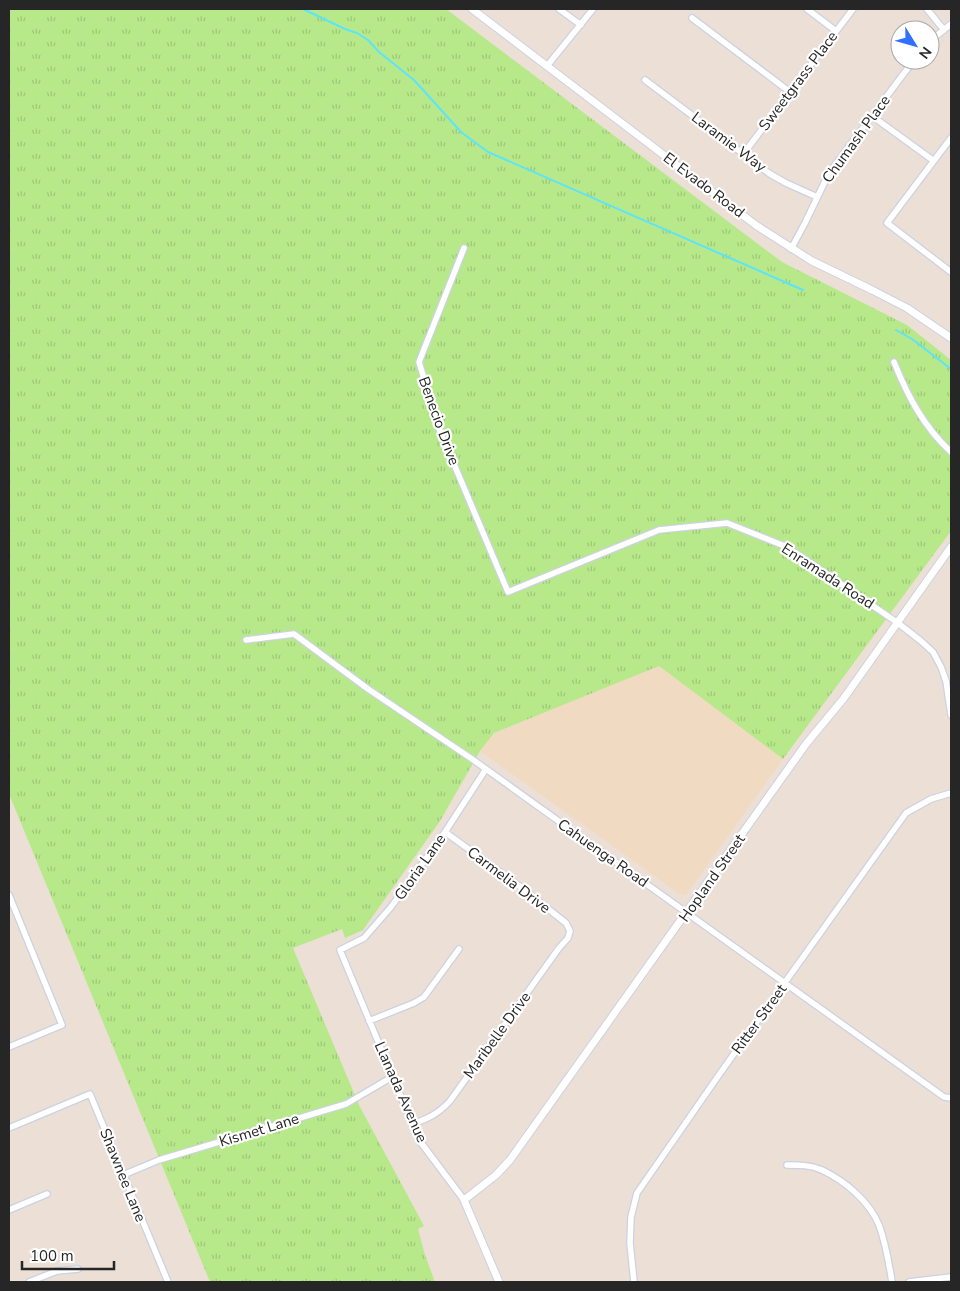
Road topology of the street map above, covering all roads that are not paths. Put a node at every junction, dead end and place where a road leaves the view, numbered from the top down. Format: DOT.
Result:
graph roads {
  1 [pos="472,9"];
  2 [pos="560,9"];
  3 [pos="593,9"];
  4 [pos="807,9"];
  5 [pos="853,9"];
  6 [pos="927,9"];
  7 [pos="692,18"];
  8 [pos="951,24"];
  9 [pos="581,25"];
  10 [pos="944,30"];
  11 [pos="836,31"];
  12 [pos="940,33"];
  13 [pos="547,66"];
  14 [pos="906,70"];
  15 [pos="645,80"];
  16 [pos="790,92"];
  17 [pos="872,116"];
  18 [pos="951,138"];
  19 [pos="744,153"];
  20 [pos="934,161"];
  21 [pos="817,197"];
  22 [pos="464,248"];
  23 [pos="791,249"];
  24 [pos="951,272"];
  25 [pos="951,338"];
  26 [pos="894,362"];
  27 [pos="951,452"];
  28 [pos="951,547"];
  29 [pos="508,592"];
  30 [pos="898,623"];
  31 [pos="246,640"];
  32 [pos="951,715"];
  33 [pos="486,769"];
  34 [pos="951,792"];
  35 [pos="444,832"];
  36 [pos="9,896"];
  37 [pos="688,912"];
  38 [pos="570,931"];
  39 [pos="459,949"];
  40 [pos="340,950"];
  41 [pos="785,984"];
  42 [pos="370,1021"];
  43 [pos="9,1047"];
  44 [pos="392,1077"];
  45 [pos="951,1098"];
  46 [pos="412,1124"];
  47 [pos="9,1128"];
  48 [pos="787,1164"];
  49 [pos="123,1175"];
  50 [pos="47,1194"];
  51 [pos="464,1200"];
  52 [pos="9,1210"];
  53 [pos="78,1269"];
  54 [pos="951,1277"];
  55 [pos="30,1282"];
  56 [pos="168,1282"];
  57 [pos="499,1282"];
  58 [pos="634,1282"];
  59 [pos="892,1282"];
  60 [pos="909,1282"];
  1 -- 13 [label="street, El Evado Road"];
  2 -- 9 [label="street"];
  3 -- 9 [label="street"];
  4 -- 11 [label="street"];
  5 -- 11 [label="street, Sweetgrass Place"];
  6 -- 10 [label="street"];
  7 -- 16 [label="street"];
  8 -- 10 [label="street"];
  9 -- 13 [label="street"];
  10 -- 12 [label="street"];
  11 -- 16 [label="street, Sweetgrass Place"];
  13 -- 23 [label="street, El Evado Road"];
  14 -- 17 [label="street, Chumash Place"];
  15 -- 19 [label="street, Laramie Way"];
  16 -- 19 [label="street, Sweetgrass Place"];
  17 -- 20 [label="street"];
  17 -- 21 [label="street, Chumash Place"];
  18 -- 20 [label="street"];
  19 -- 21 [label="street, Laramie Way"];
  20 -- 24 [label="street"];
  21 -- 23 [label="street, Chumash Place"];
  22 -- 29 [label="street, Benecio Drive"];
  23 -- 25 [label="street, El Evado Road"];
  26 -- 27 [label="street"];
  28 -- 30 [label="street, Hopland Street"];
  29 -- 30 [label="street, Enramada Road"];
  30 -- 32 [label="street, Enramada Road"];
  30 -- 37 [label="street, Hopland Street"];
  31 -- 33 [label="street, Cahuenga Road"];
  33 -- 35 [label="street, Gloria Lane"];
  33 -- 37 [label="street, Cahuenga Road"];
  34 -- 41 [label="street, Ritter Street"];
  35 -- 38 [label="street, Carmelia Drive"];
  35 -- 40 [label="street, Gloria Lane"];
  36 -- 43 [label="street"];
  37 -- 41 [label="street, Cahuenga Road"];
  37 -- 51 [label="street, Hopland Street"];
  38 -- 46 [label="street, Maribelle Drive"];
  39 -- 42 [label="street"];
  40 -- 42 [label="street, Llanada Avenue"];
  41 -- 45 [label="street, Cahuenga Road"];
  41 -- 58 [label="street, Ritter Street"];
  42 -- 44 [label="street, Llanada Avenue"];
  44 -- 46 [label="street, Llanada Avenue"];
  44 -- 49 [label="street, Kismet Lane"];
  46 -- 51 [label="street, Llanada Avenue"];
  47 -- 49 [label="street, Shawnee Lane"];
  48 -- 59 [label="street"];
  49 -- 56 [label="street, Shawnee Lane"];
  50 -- 52 [label="street"];
  51 -- 57 [label="street, Llanada Avenue"];
  53 -- 55 [label="street"];
  54 -- 60 [label="street"];
}
